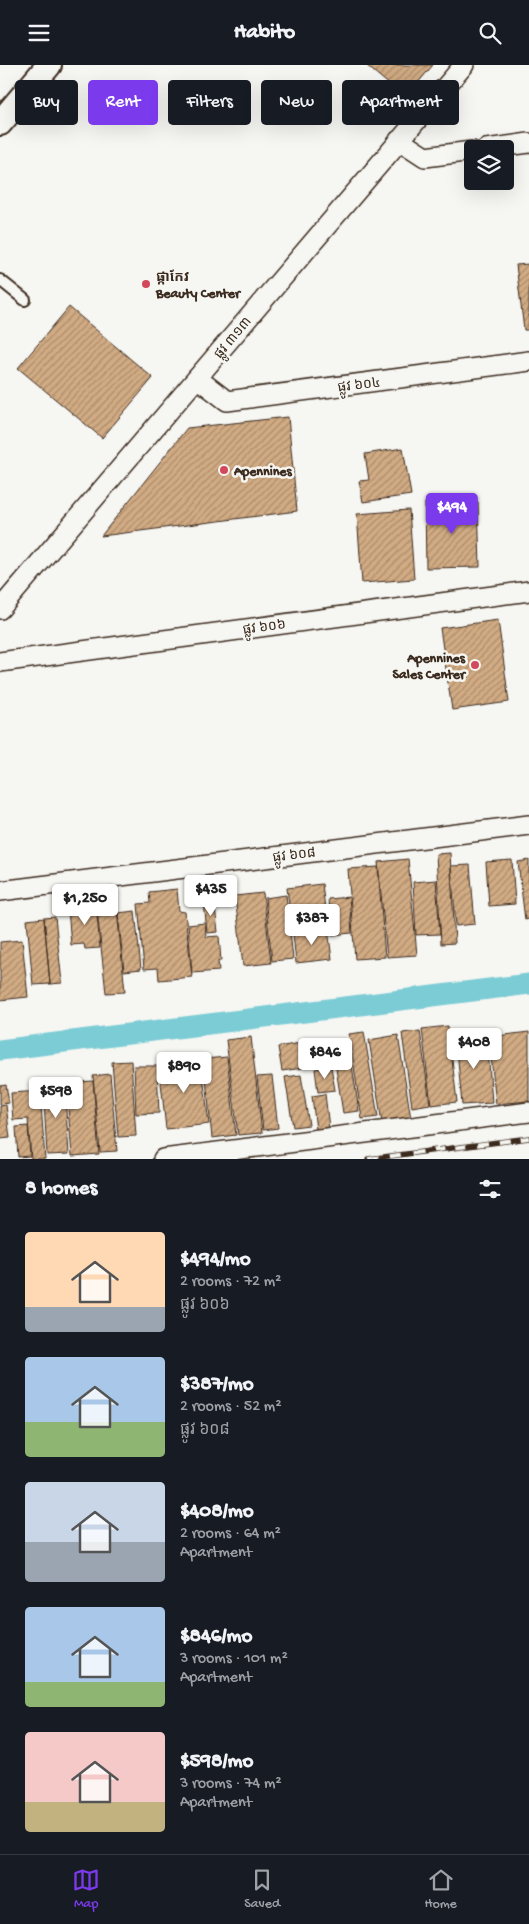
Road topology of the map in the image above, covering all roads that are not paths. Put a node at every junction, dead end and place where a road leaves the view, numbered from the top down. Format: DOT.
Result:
graph roads {
  1 [pos="49,65"];
  2 [pos="464,65"];
  3 [pos="0,123"];
  4 [pos="399,140"];
  5 [pos="529,143"];
  6 [pos="514,145"];
  7 [pos="464,152"];
  8 [pos="0,280"];
  9 [pos="25,300"];
  10 [pos="529,361"];
  11 [pos="197,378"];
  12 [pos="529,591"];
  13 [pos="0,609"];
  14 [pos="0,662"];
  15 [pos="529,825"];
  16 [pos="0,891"];
  17 [pos="529,1112"];
  18 [pos="163,1159"];
  1 -- 3 [label="street"];
  2 -- 4 [label="street, ផ្លូវ ៣១៣"];
  4 -- 7 [label="street"];
  4 -- 11 [label="street, ផ្លូវ ៣១៣"];
  5 -- 6 [label="street"];
  8 -- 9 [label="lane"];
  10 -- 11 [label="street, ផ្លូវ ៦០៤"];
  11 -- 13 [label="street, ផ្លូវ ៣១៣"];
  12 -- 14 [label="street, ផ្លូវ ៦០៦"];
  15 -- 16 [label="street, ផ្លូវ ៦០៨"];
  17 -- 18 [label="street"];
}
